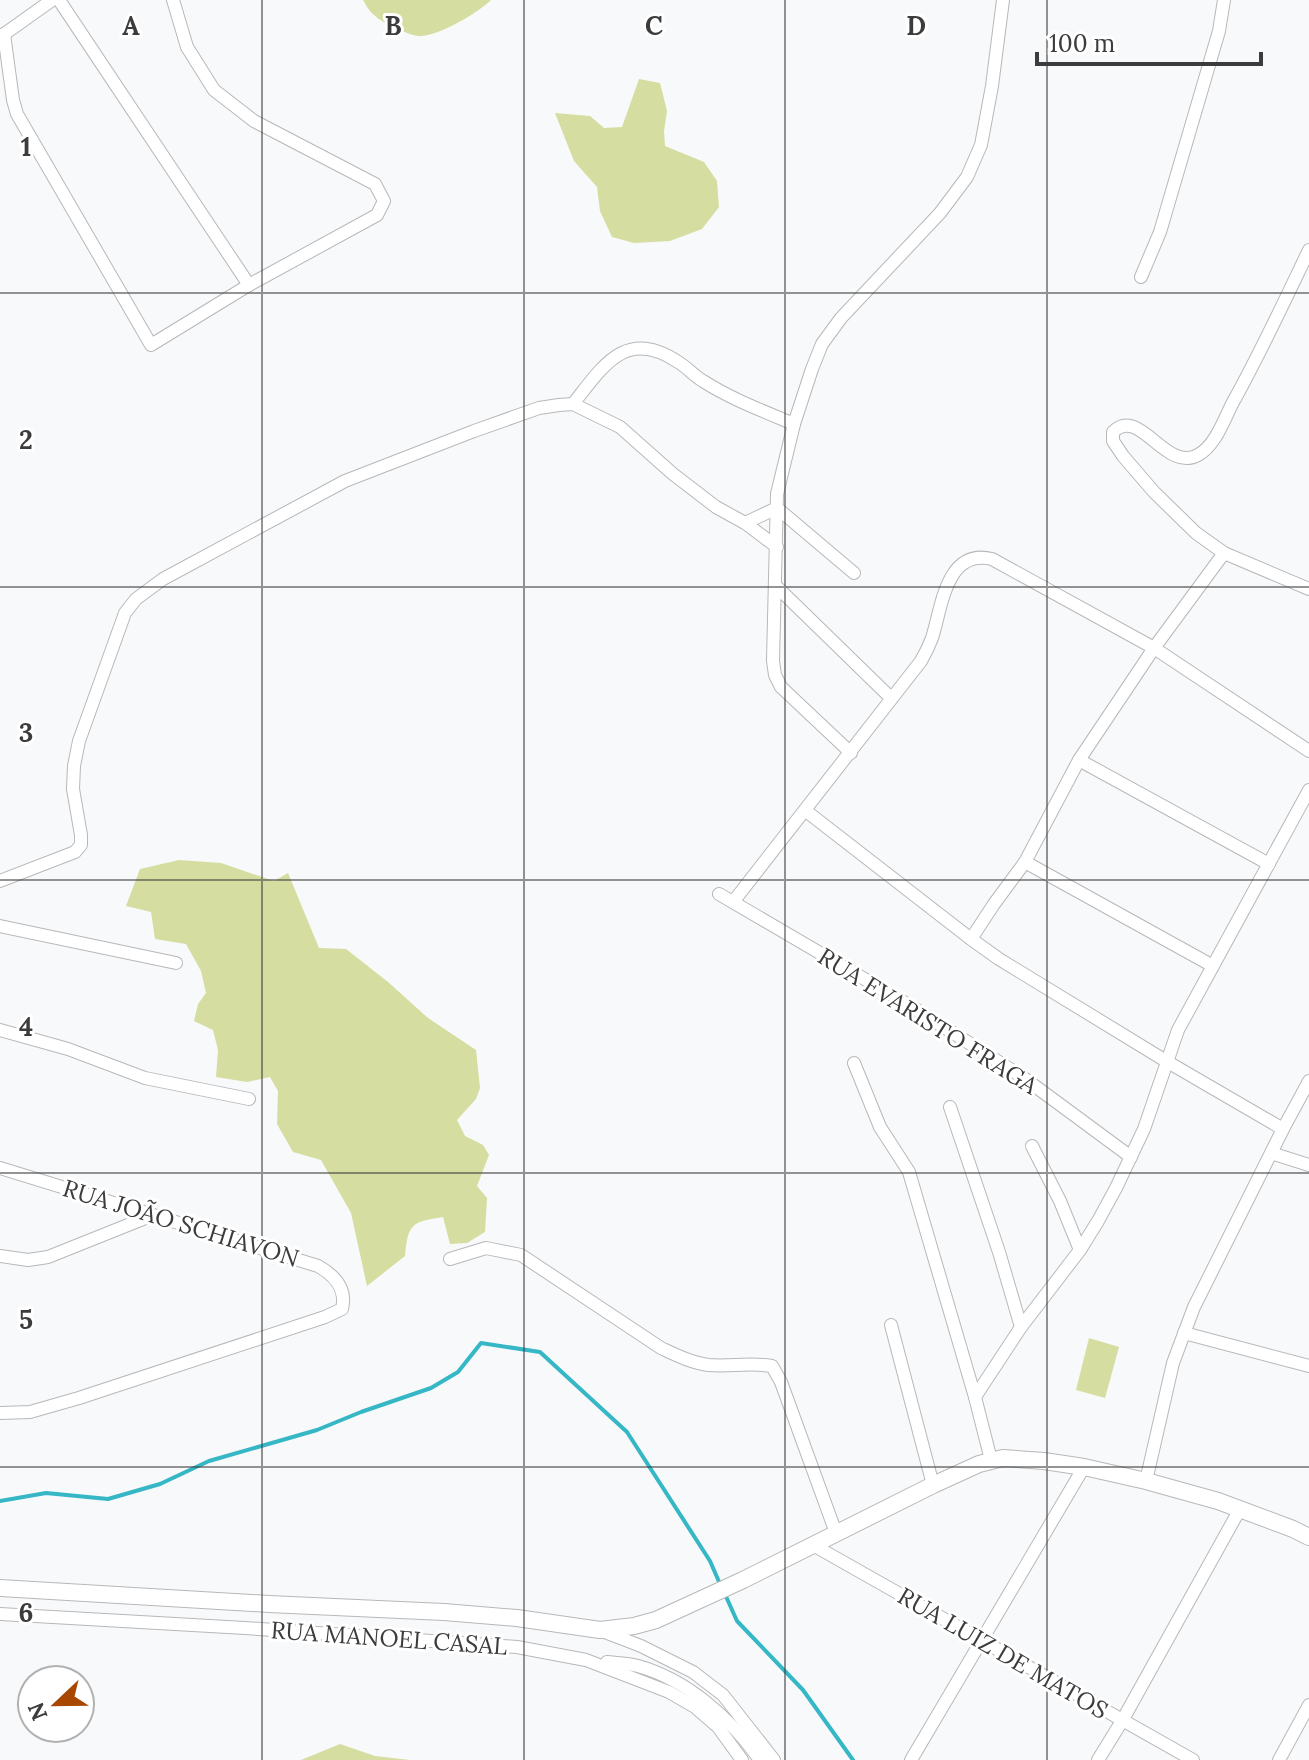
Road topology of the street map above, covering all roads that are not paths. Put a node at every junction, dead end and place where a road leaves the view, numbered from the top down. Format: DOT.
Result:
graph roads {
  1 [pos="52,0"];
  2 [pos="59,0"];
  3 [pos="173,0"];
  4 [pos="1003,0"];
  5 [pos="1224,0"];
  6 [pos="2,35"];
  7 [pos="1309,250"];
  8 [pos="1141,277"];
  9 [pos="249,285"];
  10 [pos="573,404"];
  11 [pos="794,424"];
  12 [pos="777,508"];
  13 [pos="745,523"];
  14 [pos="777,547"];
  15 [pos="1224,553"];
  16 [pos="854,573"];
  17 [pos="776,586"];
  18 [pos="1309,589"];
  19 [pos="1154,648"];
  20 [pos="891,698"];
  21 [pos="1309,751"];
  22 [pos="851,753"];
  23 [pos="1079,760"];
  24 [pos="1309,790"];
  25 [pos="806,811"];
  26 [pos="1025,862"];
  27 [pos="1269,864"];
  28 [pos="0,881"];
  29 [pos="719,894"];
  30 [pos="733,902"];
  31 [pos="0,926"];
  32 [pos="971,939"];
  33 [pos="176,963"];
  34 [pos="1213,966"];
  35 [pos="0,1030"];
  36 [pos="1166,1061"];
  37 [pos="854,1063"];
  38 [pos="1309,1081"];
  39 [pos="249,1099"];
  40 [pos="950,1107"];
  41 [pos="1283,1129"];
  42 [pos="1032,1146"];
  43 [pos="1271,1153"];
  44 [pos="1131,1157"];
  45 [pos="1309,1165"];
  46 [pos="0,1168"];
  47 [pos="153,1215"];
  48 [pos="1080,1250"];
  49 [pos="0,1256"];
  50 [pos="450,1259"];
  51 [pos="891,1325"];
  52 [pos="1021,1327"];
  53 [pos="1184,1333"];
  54 [pos="1309,1366"];
  55 [pos="975,1397"];
  56 [pos="0,1413"];
  57 [pos="991,1460"];
  58 [pos="1084,1467"];
  59 [pos="1146,1481"];
  60 [pos="933,1485"];
  61 [pos="1240,1509"];
  62 [pos="836,1533"];
  63 [pos="1309,1537"];
  64 [pos="813,1545"];
  65 [pos="0,1588"];
  66 [pos="0,1614"];
  67 [pos="600,1630"];
  68 [pos="981,1640"];
  69 [pos="586,1660"];
  70 [pos="1309,1705"];
  71 [pos="1122,1721"];
  72 [pos="742,1760"];
  73 [pos="760,1760"];
  74 [pos="774,1760"];
  75 [pos="911,1760"];
  76 [pos="1098,1760"];
  77 [pos="1193,1760"];
  78 [pos="1279,1760"];
  1 -- 6 [label="street"];
  2 -- 9 [label="street"];
  3 -- 9 [label="street"];
  4 -- 11 [label="street"];
  5 -- 8 [label="street"];
  6 -- 9 [label="street"];
  7 -- 15 [label="street"];
  10 -- 11 [label="street"];
  10 -- 13 [label="street"];
  10 -- 28 [label="street"];
  11 -- 12 [label="street"];
  12 -- 13 [label="street"];
  12 -- 14 [label="street"];
  12 -- 16 [label="street"];
  13 -- 14 [label="street"];
  14 -- 17 [label="street"];
  15 -- 18 [label="street"];
  15 -- 19 [label="street"];
  17 -- 20 [label="street"];
  17 -- 22 [label="street"];
  19 -- 20 [label="street"];
  19 -- 21 [label="street"];
  19 -- 23 [label="street"];
  20 -- 22 [label="street"];
  22 -- 25 [label="street"];
  23 -- 26 [label="street"];
  23 -- 27 [label="street"];
  24 -- 27 [label="street"];
  25 -- 30 [label="street"];
  25 -- 32 [label="street"];
  26 -- 32 [label="street"];
  26 -- 34 [label="street"];
  27 -- 34 [label="street"];
  29 -- 30 [label="street, RUA EVARISTO FRAGA"];
  30 -- 44 [label="street, RUA EVARISTO FRAGA"];
  31 -- 33 [label="street"];
  32 -- 36 [label="street"];
  34 -- 36 [label="street"];
  35 -- 39 [label="street"];
  36 -- 41 [label="street"];
  36 -- 44 [label="street"];
  37 -- 55 [label="street"];
  38 -- 41 [label="street"];
  40 -- 52 [label="street"];
  41 -- 43 [label="street"];
  42 -- 48 [label="street"];
  43 -- 45 [label="street"];
  43 -- 53 [label="street"];
  44 -- 48 [label="street"];
  46 -- 47 [label="street, RUA JOÃO SCHIAVON"];
  47 -- 49 [label="street"];
  47 -- 56 [label="street, RUA JOÃO SCHIAVON"];
  48 -- 52 [label="street"];
  50 -- 62 [label="street"];
  51 -- 60 [label="street"];
  52 -- 55 [label="street"];
  53 -- 54 [label="street"];
  53 -- 59 [label="street"];
  55 -- 57 [label="street"];
  57 -- 58 [label="street"];
  57 -- 60 [label="street"];
  58 -- 59 [label="street"];
  58 -- 68 [label="street"];
  59 -- 61 [label="street"];
  60 -- 62 [label="street"];
  61 -- 63 [label="street"];
  61 -- 71 [label="street"];
  62 -- 64 [label="street"];
  64 -- 67 [label="street"];
  64 -- 68 [label="street, RUA LUIZ DE MATOS"];
  65 -- 67 [label="street"];
  66 -- 69 [label="street, RUA MANOEL CASAL"];
  67 -- 74 [label="street"];
  68 -- 71 [label="street, RUA LUIZ DE MATOS"];
  68 -- 75 [label="street"];
  69 -- 72 [label="street, RUA MANOEL CASAL"];
  69 -- 73 [label="street"];
  70 -- 78 [label="street"];
  71 -- 76 [label="street"];
  71 -- 77 [label="street, RUA LUIZ DE MATOS"];
}
